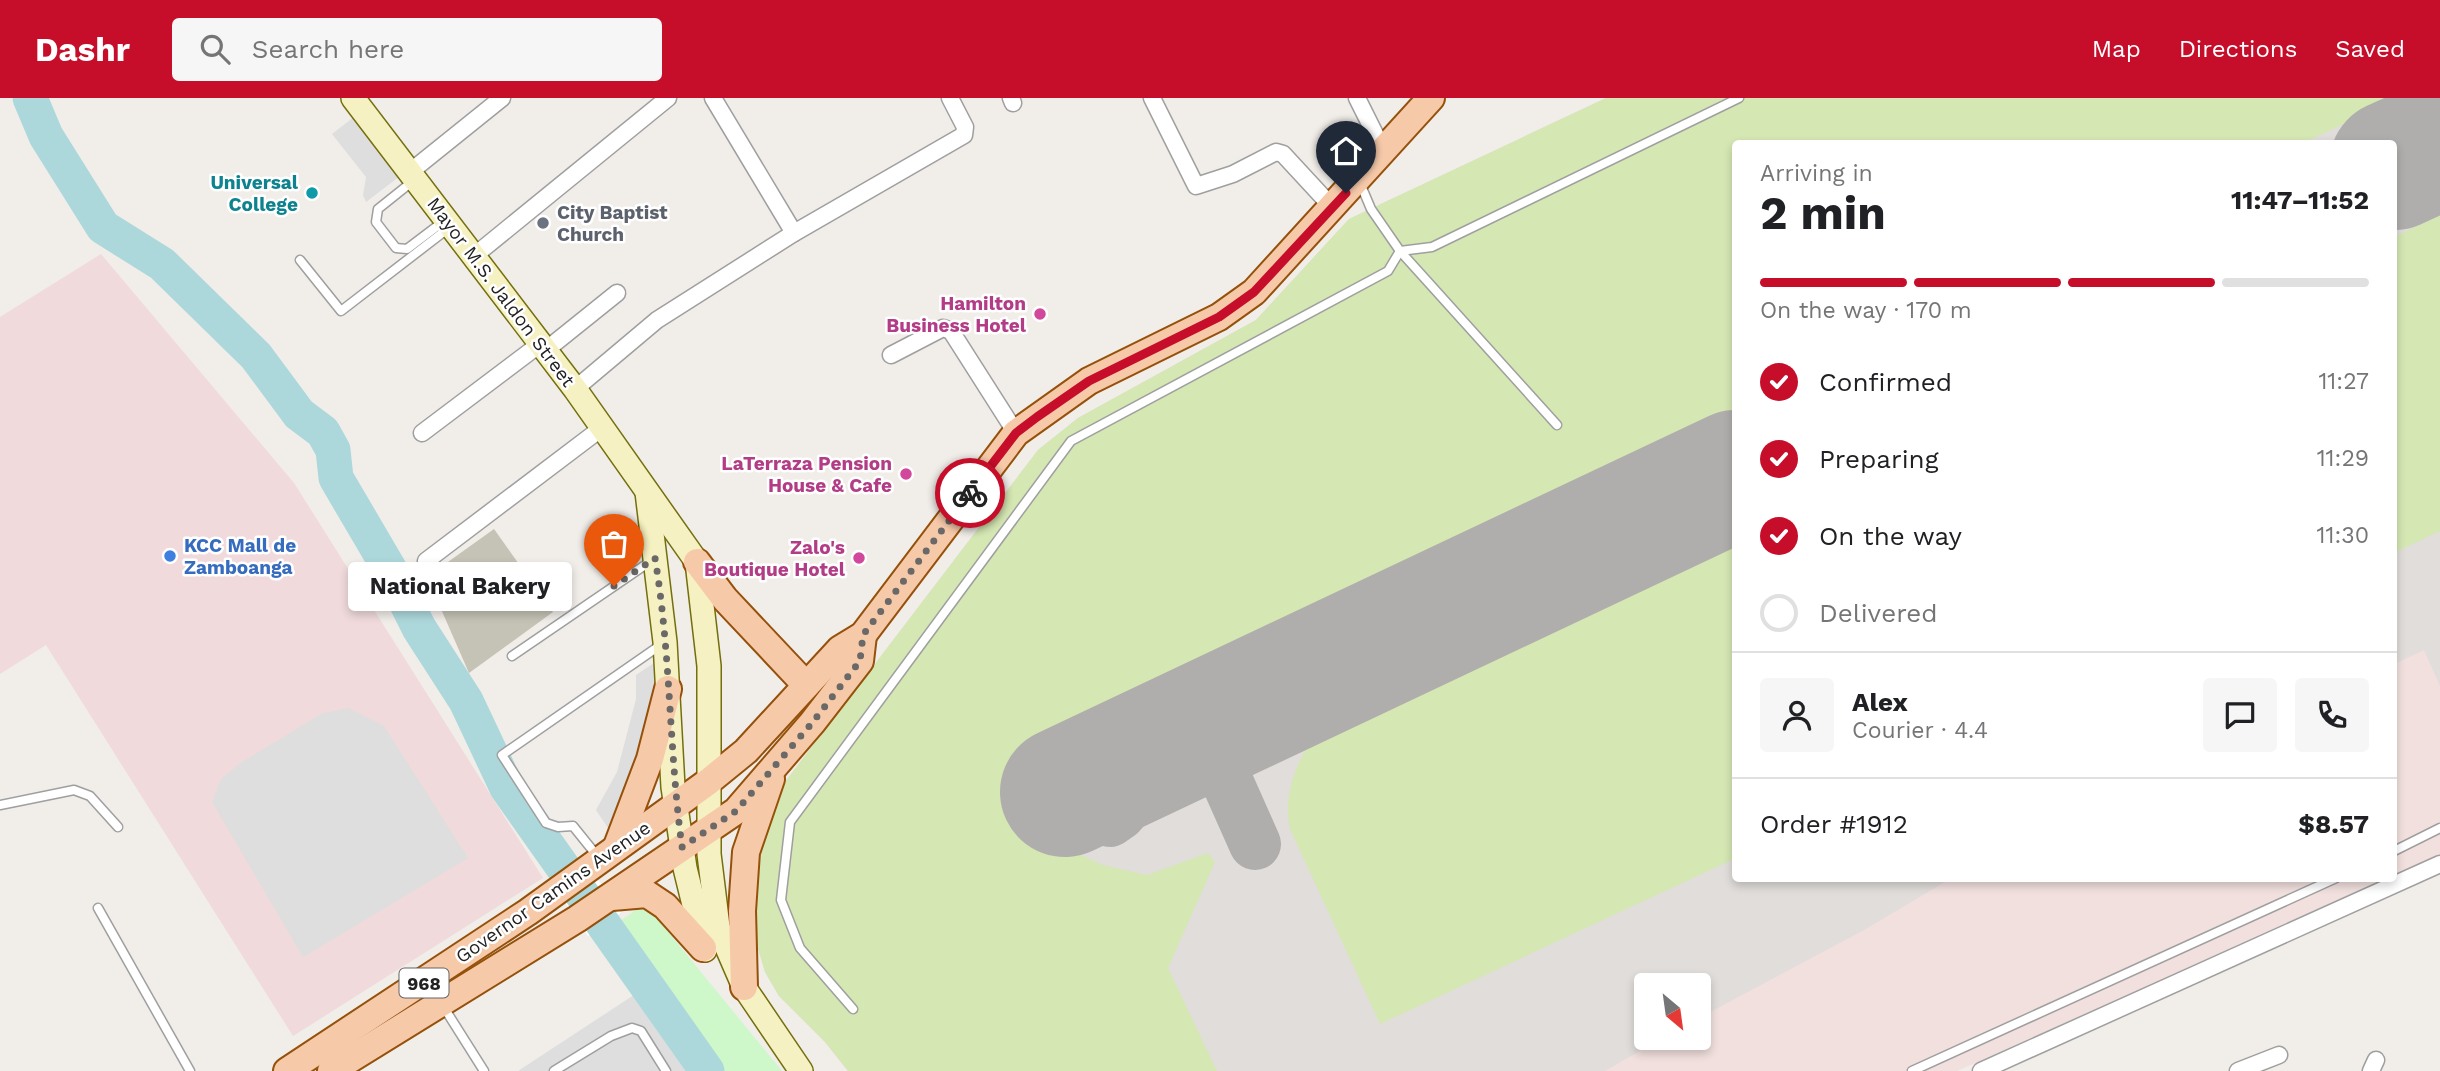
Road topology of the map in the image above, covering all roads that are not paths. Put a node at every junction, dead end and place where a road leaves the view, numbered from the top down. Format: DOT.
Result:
graph roads {
  1 [pos="353,98"];
  2 [pos="502,98"];
  3 [pos="667,98"];
  4 [pos="713,98"];
  5 [pos="950,98"];
  6 [pos="1152,98"];
  7 [pos="1357,98"];
  8 [pos="1431,98"];
  9 [pos="1739,98"];
  10 [pos="1383,150"];
  11 [pos="413,176"];
  12 [pos="1359,179"];
  13 [pos="1333,208"];
  14 [pos="448,223"];
  15 [pos="794,233"];
  16 [pos="1400,251"];
  17 [pos="474,256"];
  18 [pos="300,260"];
  19 [pos="617,293"];
  20 [pos="543,347"];
  21 [pos="891,355"];
  22 [pos="575,389"];
  23 [pos="1557,425"];
  24 [pos="603,427"];
  25 [pos="422,433"];
  26 [pos="1016,433"];
  27 [pos="647,489"];
  28 [pos="655,558"];
  29 [pos="426,561"];
  30 [pos="697,562"];
  31 [pos="863,635"];
  32 [pos="665,642"];
  33 [pos="512,656"];
  34 [pos="806,685"];
  35 [pos="668,689"];
  36 [pos="776,765"];
  37 [pos="708,782"];
  38 [pos="0,805"];
  39 [pos="677,805"];
  40 [pos="118,827"];
  41 [pos="2440,828"];
  42 [pos="709,830"];
  43 [pos="682,847"];
  44 [pos="2397,849"];
  45 [pos="602,859"];
  46 [pos="2440,864"];
  47 [pos="2327,882"];
  48 [pos="610,897"];
  49 [pos="98,908"];
  50 [pos="703,948"];
  51 [pos="744,987"];
  52 [pos="441,1003"];
  53 [pos="853,1009"];
  54 [pos="2279,1055"];
  55 [pos="190,1071"];
  56 [pos="287,1071"];
  57 [pos="331,1071"];
  58 [pos="484,1071"];
  59 [pos="554,1071"];
  60 [pos="666,1071"];
  61 [pos="801,1071"];
  62 [pos="1912,1071"];
  63 [pos="1981,1071"];
  64 [pos="2238,1071"];
  1 -- 11 [label="main road, Mayor M.S. Jaldon Street"];
  2 -- 11 [label="street"];
  3 -- 17 [label="street"];
  4 -- 15 [label="street"];
  5 -- 15 [label="street"];
  6 -- 13 [label="street"];
  7 -- 10 [label="street"];
  8 -- 10 [label="main road, Governor Camins Avenue / 968"];
  9 -- 16 [label="lane"];
  10 -- 12 [label="main road, Governor Camins Avenue / 968"];
  11 -- 14 [label="main road, Mayor M.S. Jaldon Street"];
  11 -- 14 [label="lane"];
  12 -- 13 [label="main road, Governor Camins Avenue / 968"];
  12 -- 16 [label="lane"];
  13 -- 26 [label="main road, Governor Camins Avenue / 968"];
  14 -- 17 [label="main road, Mayor M.S. Jaldon Street"];
  14 -- 18 [label="lane"];
  15 -- 22 [label="street"];
  16 -- 23 [label="lane"];
  16 -- 53 [label="lane"];
  17 -- 20 [label="main road, Mayor M.S. Jaldon Street"];
  19 -- 20 [label="street"];
  20 -- 22 [label="main road, Mayor M.S. Jaldon Street"];
  20 -- 25 [label="street"];
  21 -- 26 [label="street"];
  22 -- 24 [label="main road, Mayor M.S. Jaldon Street"];
  24 -- 27 [label="main road, Mayor M.S. Jaldon Street"];
  24 -- 29 [label="street"];
  26 -- 31 [label="main road, Governor Camins Avenue / 968"];
  27 -- 28 [label="main road, Mayor M.S. Jaldon Street"];
  27 -- 30 [label="main road, Mayor M.S. Jaldon Street"];
  28 -- 32 [label="main road, Mayor M.S. Jaldon Street"];
  28 -- 33 [label="lane"];
  30 -- 34 [label="main road"];
  30 -- 37 [label="main road, Mayor M.S. Jaldon Street"];
  31 -- 34 [label="main road, Governor Camins Avenue / 968"];
  31 -- 36 [label="main road, Governor Camins Avenue / 968"];
  32 -- 35 [label="main road, Mayor M.S. Jaldon Street"];
  32 -- 45 [label="lane"];
  34 -- 37 [label="main road, Governor Camins Avenue / 968"];
  35 -- 39 [label="main road, Mayor M.S. Jaldon Street"];
  35 -- 45 [label="main road"];
  36 -- 42 [label="main road, Governor Camins Avenue / 968"];
  36 -- 51 [label="main road"];
  37 -- 39 [label="main road, Governor Camins Avenue / 968"];
  37 -- 42 [label="main road, Mayor M.S. Jaldon Street"];
  38 -- 40 [label="lane"];
  39 -- 43 [label="main road, Mayor M.S. Jaldon Street"];
  39 -- 45 [label="main road, Governor Camins Avenue / 968"];
  41 -- 44 [label="lane"];
  42 -- 43 [label="main road, Governor Camins Avenue / 968"];
  42 -- 51 [label="main road, Mayor M.S. Jaldon Street"];
  43 -- 48 [label="main road, Governor Camins Avenue / 968"];
  43 -- 50 [label="main road, Mayor M.S. Jaldon Street"];
  45 -- 56 [label="main road, Governor Camins Avenue / 968"];
  46 -- 63 [label="street"];
  47 -- 62 [label="lane"];
  48 -- 50 [label="main road"];
  48 -- 52 [label="main road, Governor Camins Avenue / 968"];
  49 -- 55 [label="lane"];
  50 -- 51 [label="main road, Mayor M.S. Jaldon Street"];
  51 -- 61 [label="main road, Mayor M.S. Jaldon Street"];
  52 -- 57 [label="main road, Governor Camins Avenue / 968"];
  52 -- 58 [label="lane"];
  54 -- 64 [label="street"];
  59 -- 60 [label="lane"];
}
